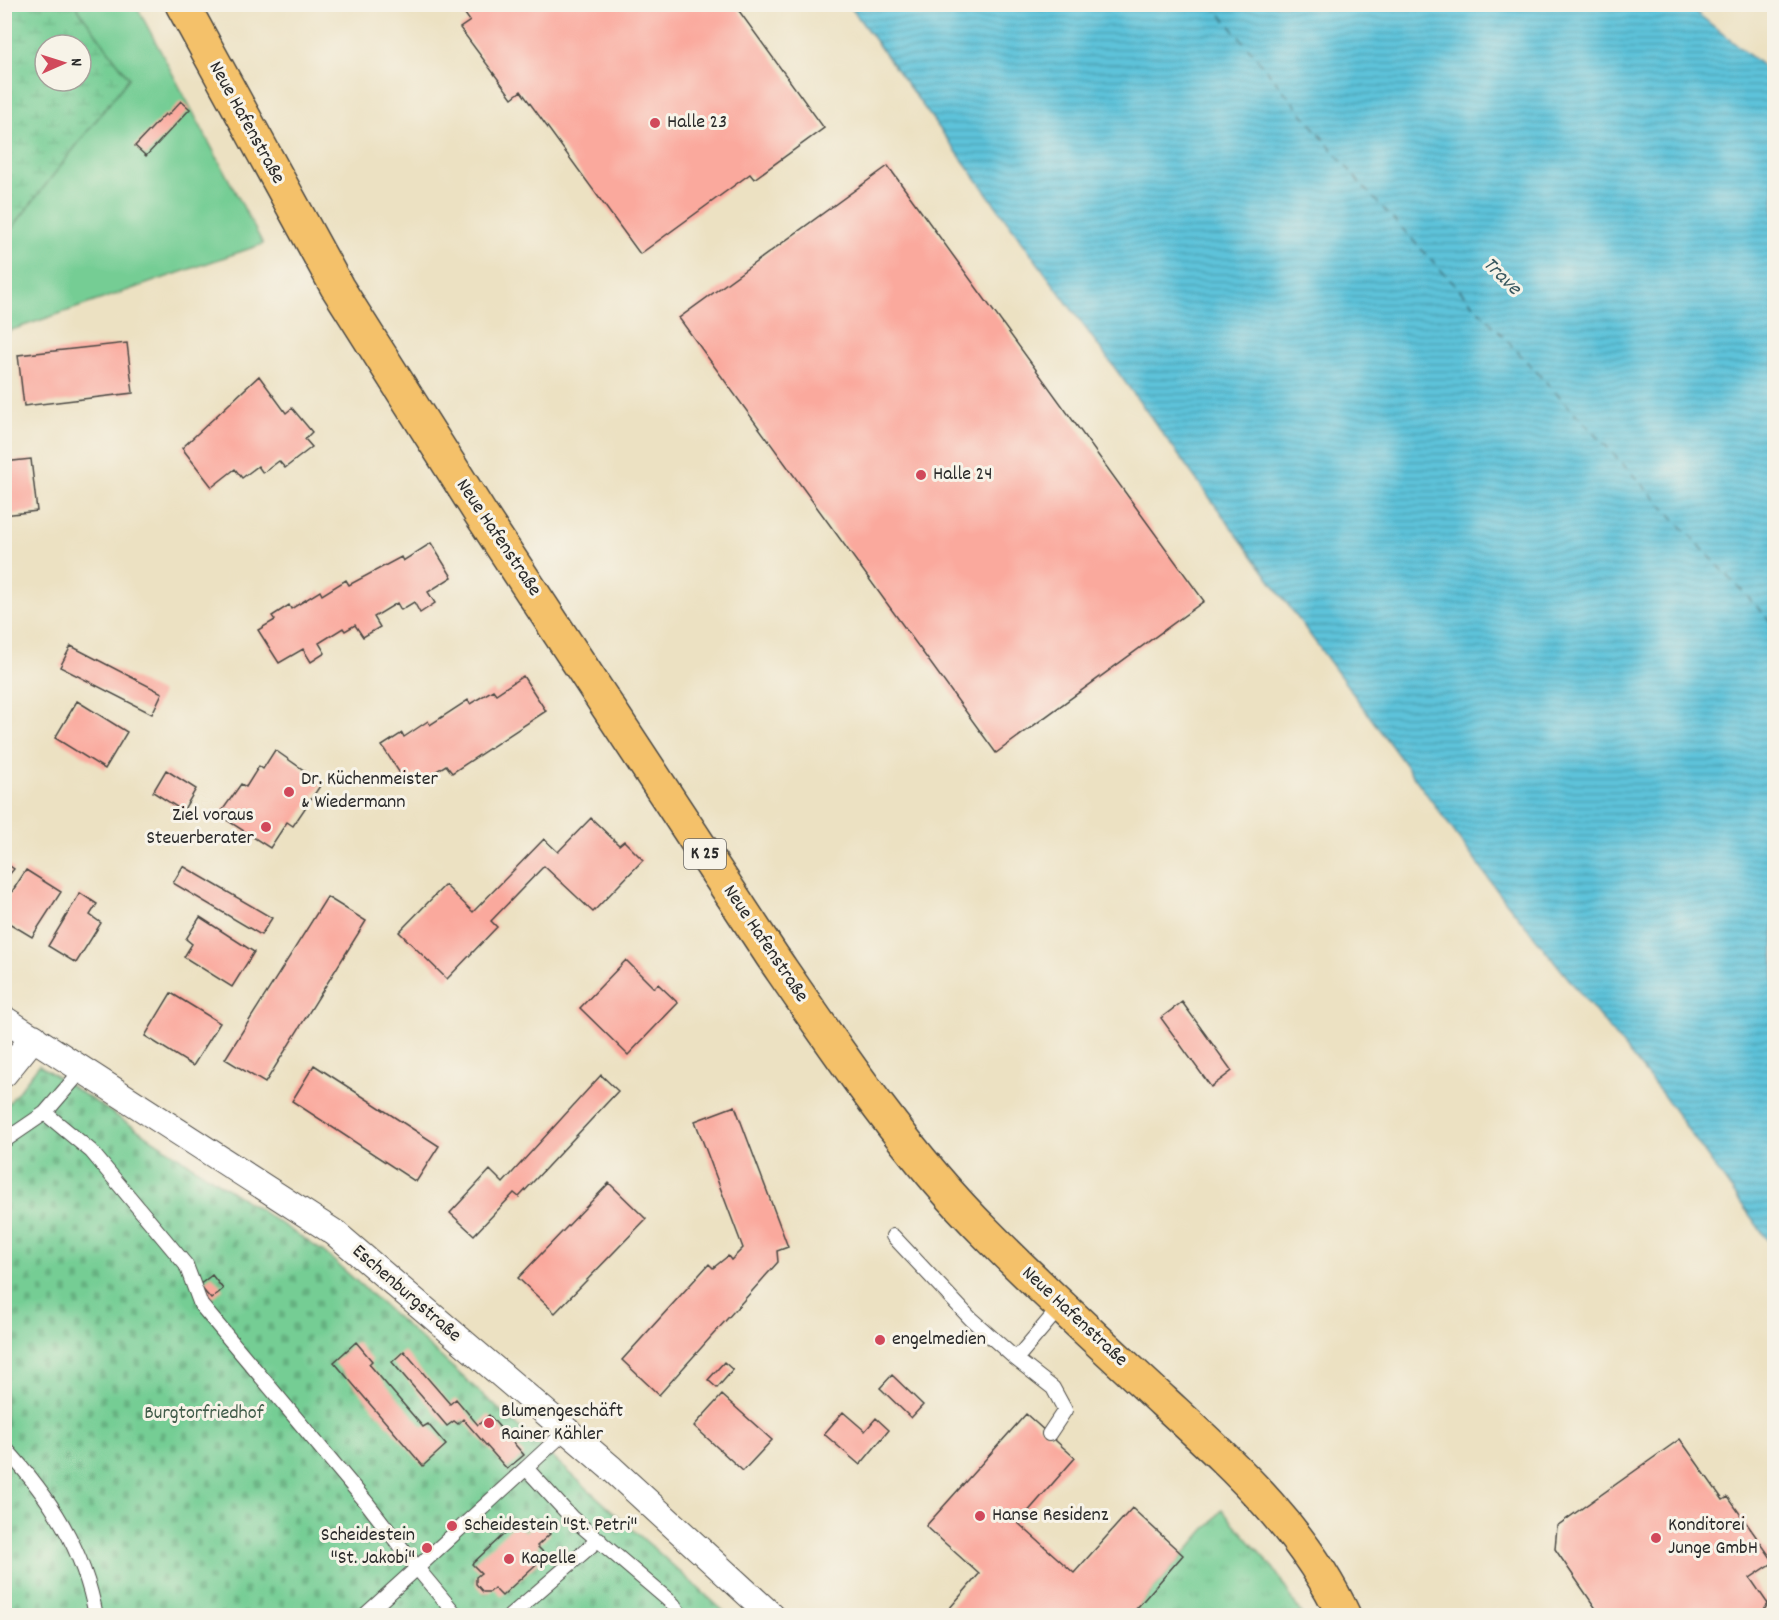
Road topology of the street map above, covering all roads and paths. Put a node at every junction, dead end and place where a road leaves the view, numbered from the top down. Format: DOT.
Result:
graph roads {
  1 [pos="182,4"];
  2 [pos="4,1018"];
  3 [pos="34,1037"];
  4 [pos="83,1069"];
  5 [pos="4,1074"];
  6 [pos="45,1113"];
  7 [pos="4,1141"];
  8 [pos="893,1236"];
  9 [pos="1061,1306"];
  10 [pos="1016,1359"];
  11 [pos="566,1431"];
  12 [pos="1049,1434"];
  13 [pos="4,1447"];
  14 [pos="526,1468"];
  15 [pos="599,1539"];
  16 [pos="417,1568"];
  17 [pos="96,1616"];
  18 [pos="364,1616"];
  19 [pos="457,1616"];
  20 [pos="510,1616"];
  21 [pos="681,1616"];
  22 [pos="772,1616"];
  23 [pos="1344,1616"];
  1 -- 9 [label="main road, Neue Hafenstraße / K 25"];
  2 -- 3 [label="street, Eschenburgstraße"];
  3 -- 4 [label="street, Eschenburgstraße"];
  3 -- 5 [label="street"];
  4 -- 6 [label="lane"];
  4 -- 11 [label="street, Eschenburgstraße"];
  6 -- 7 [label="lane"];
  6 -- 16 [label="lane"];
  8 -- 10 [label="lane"];
  9 -- 10 [label="lane"];
  9 -- 23 [label="main road, Neue Hafenstraße / K 25"];
  10 -- 12 [label="lane"];
  11 -- 14 [label="lane"];
  11 -- 22 [label="street, Eschenburgstraße"];
  13 -- 17 [label="lane"];
  14 -- 15 [label="lane"];
  14 -- 16 [label="lane"];
  15 -- 20 [label="lane"];
  15 -- 21 [label="lane"];
  16 -- 18 [label="lane"];
  16 -- 19 [label="lane"];
}
